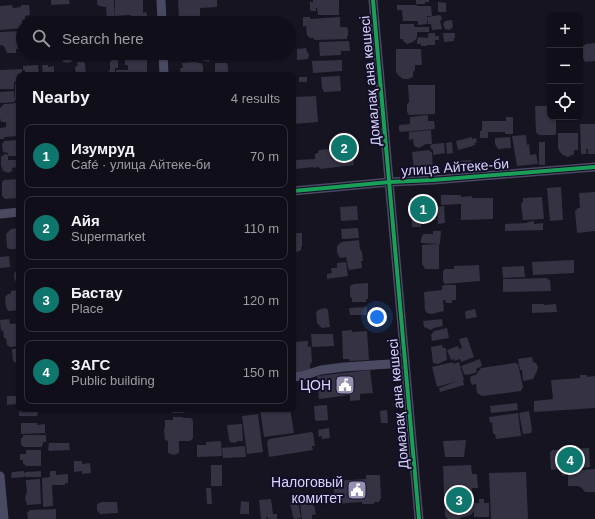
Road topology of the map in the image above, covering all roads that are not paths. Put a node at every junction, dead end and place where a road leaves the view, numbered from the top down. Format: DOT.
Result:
graph roads {
  1 [pos="161,0"];
  2 [pos="373,0"];
  3 [pos="162,16"];
  4 [pos="163,60"];
  5 [pos="164,72"];
  6 [pos="595,167"];
  7 [pos="390,182"];
  8 [pos="296,190"];
  9 [pos="16,212"];
  10 [pos="0,214"];
  11 [pos="405,363"];
  12 [pos="296,377"];
  13 [pos="0,476"];
  14 [pos="4,519"];
  15 [pos="419,519"];
  1 -- 3 [label="street"];
  2 -- 7 [label="street, Домалақ ана көшесі"];
  4 -- 5 [label="street"];
  6 -- 7 [label="street, улица Айтеке-би"];
  7 -- 8 [label="street, улица Айтеке-би"];
  7 -- 11 [label="street, Домалақ ана көшесі"];
  9 -- 10 [label="street"];
  11 -- 12 [label="street"];
  11 -- 15 [label="street, Домалақ ана көшесі"];
  13 -- 14 [label="street"];
}
